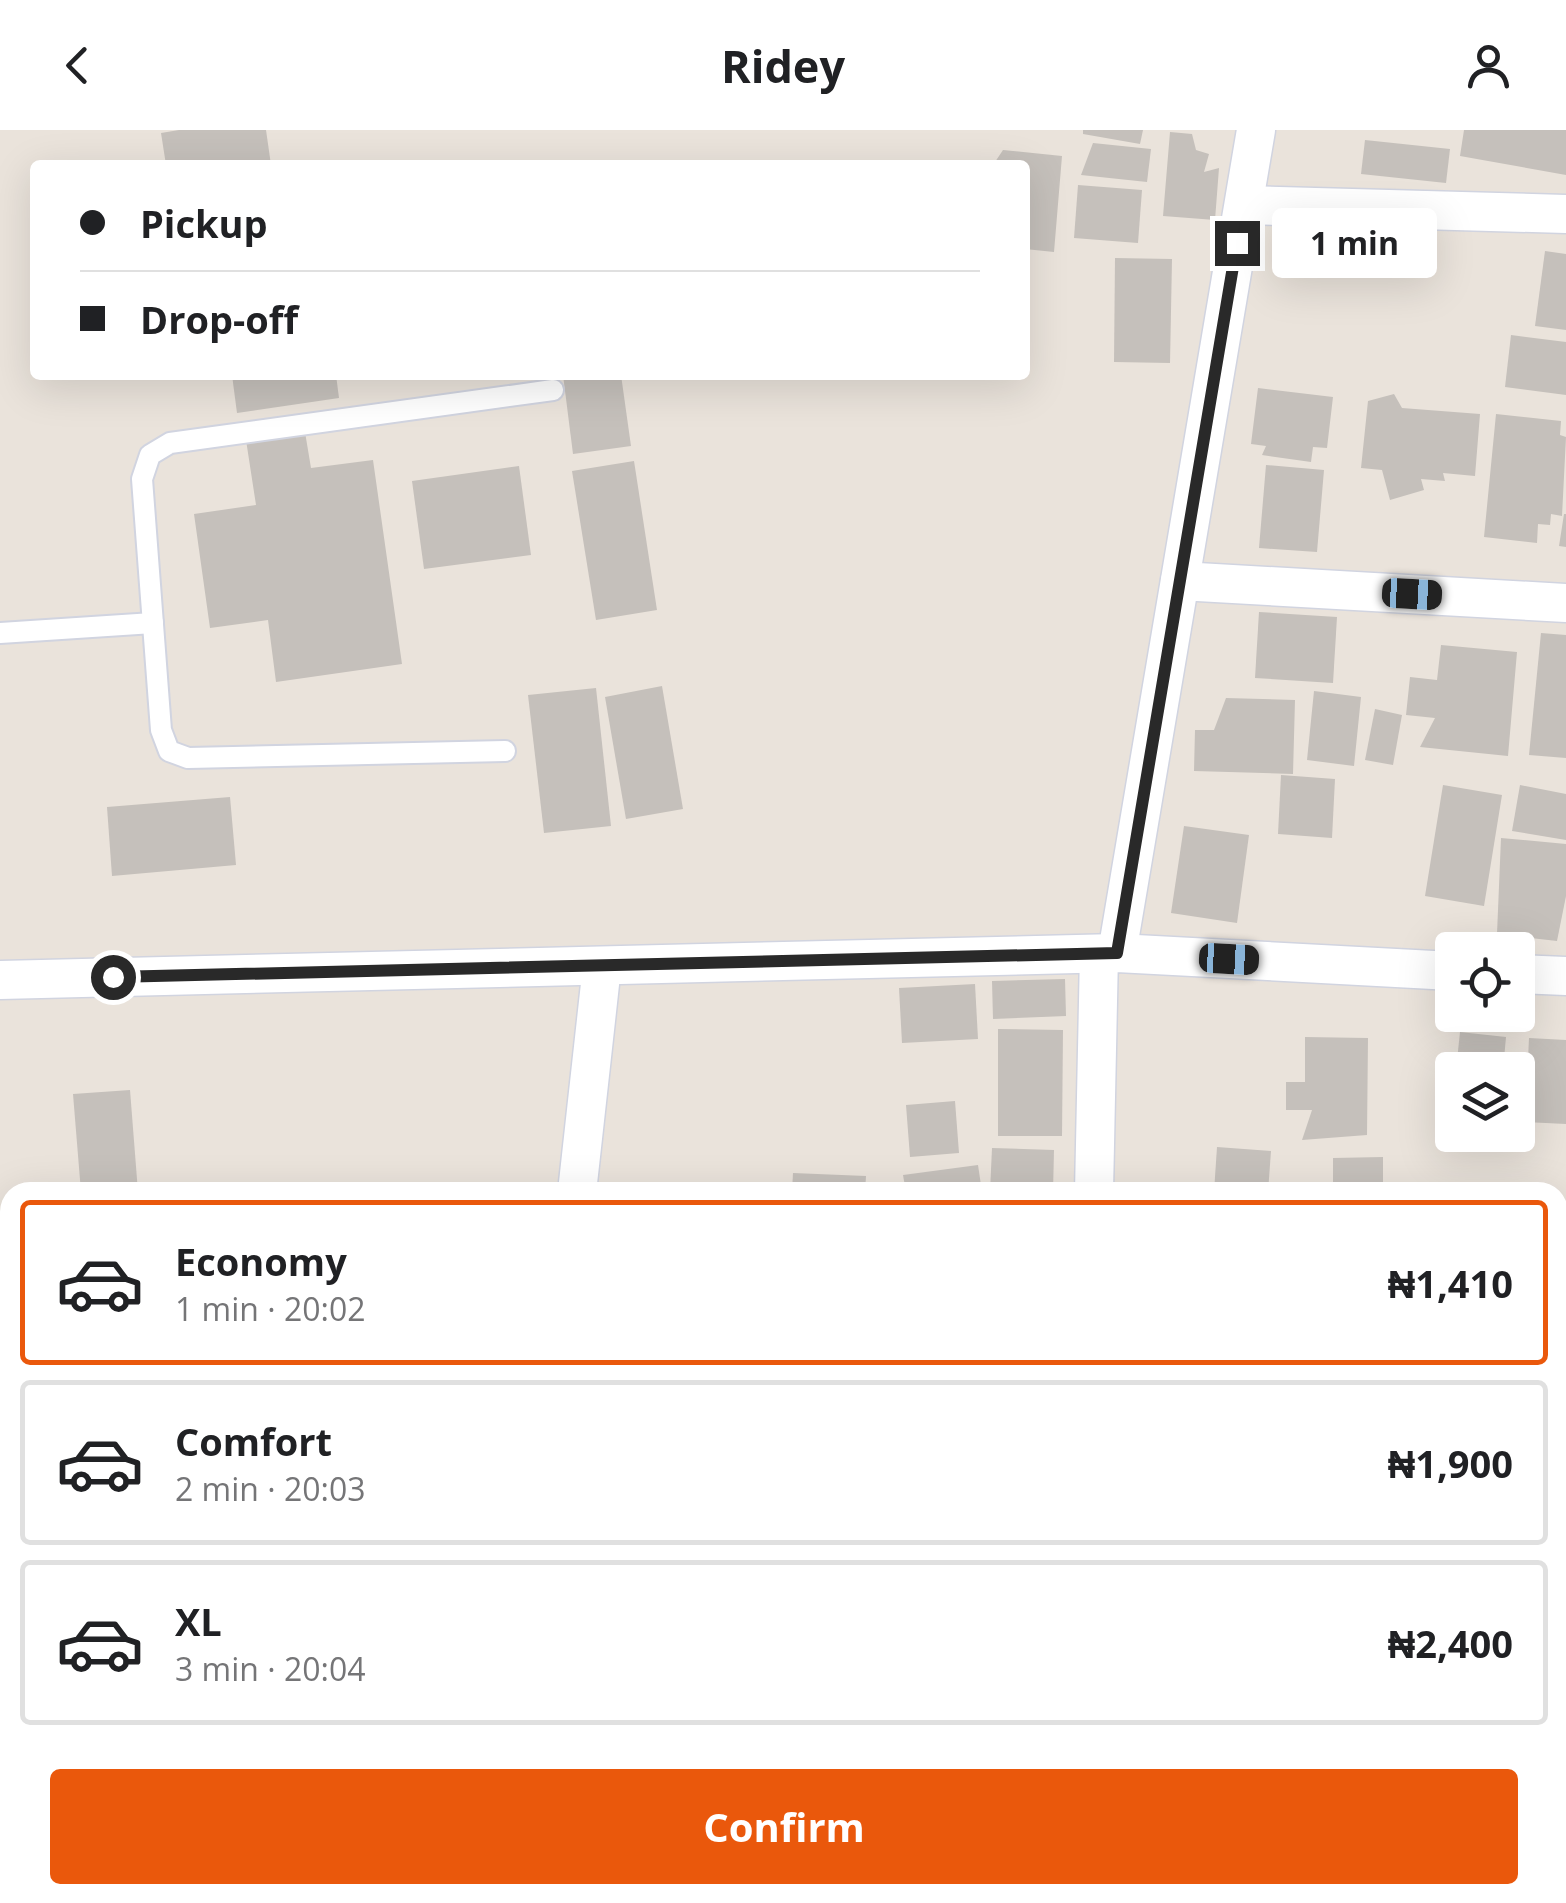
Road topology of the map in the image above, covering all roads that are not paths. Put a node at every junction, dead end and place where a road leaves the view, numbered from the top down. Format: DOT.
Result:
graph roads {
  1 [pos="1256,130"];
  2 [pos="1244,205"];
  3 [pos="1566,214"];
  4 [pos="553,390"];
  5 [pos="1180,581"];
  6 [pos="1566,603"];
  7 [pos="153,623"];
  8 [pos="0,633"];
  9 [pos="506,751"];
  10 [pos="1108,954"];
  11 [pos="602,966"];
  12 [pos="1435,969"];
  13 [pos="1535,975"];
  14 [pos="1566,976"];
  15 [pos="0,980"];
  16 [pos="578,1182"];
  17 [pos="1095,1182"];
  1 -- 2 [label="street"];
  2 -- 3 [label="street"];
  2 -- 5 [label="street"];
  4 -- 7 [label="lane"];
  5 -- 6 [label="street"];
  5 -- 10 [label="street"];
  7 -- 8 [label="lane"];
  7 -- 9 [label="lane"];
  10 -- 11 [label="street"];
  10 -- 12 [label="street"];
  10 -- 17 [label="street"];
  11 -- 15 [label="street"];
  11 -- 16 [label="street"];
  13 -- 14 [label="street"];
}
